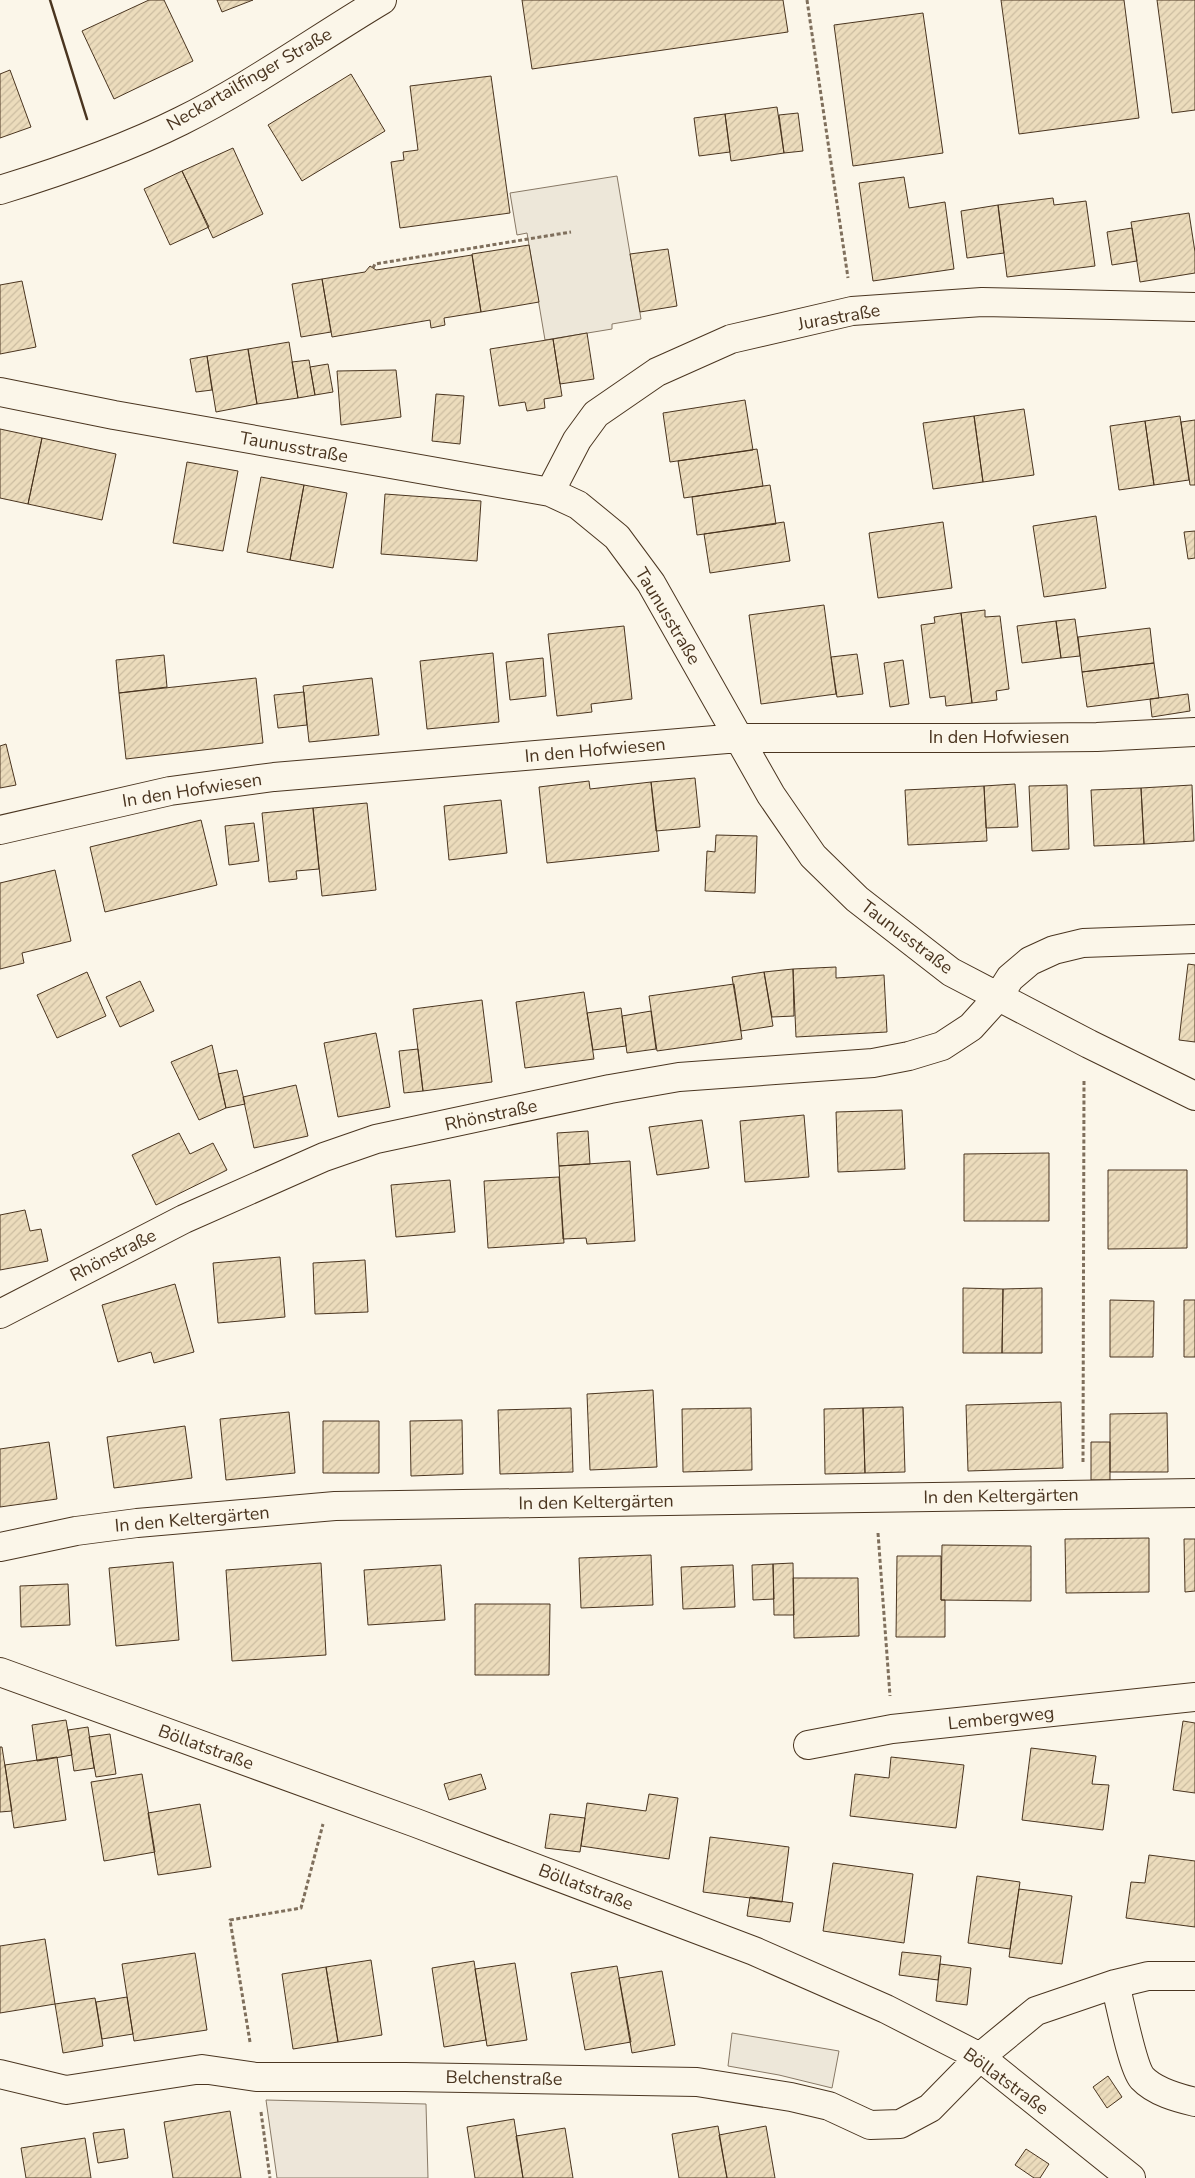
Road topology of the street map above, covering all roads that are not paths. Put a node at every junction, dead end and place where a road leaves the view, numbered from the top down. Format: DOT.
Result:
graph roads {
  1 [pos="382,0"];
  2 [pos="0,190"];
  3 [pos="1195,307"];
  4 [pos="0,392"];
  5 [pos="550,492"];
  6 [pos="1195,732"];
  7 [pos="739,738"];
  8 [pos="0,830"];
  9 [pos="1195,939"];
  10 [pos="998,997"];
  11 [pos="1195,1096"];
  12 [pos="0,1314"];
  13 [pos="1195,1493"];
  14 [pos="0,1547"];
  15 [pos="0,1672"];
  16 [pos="1195,1697"];
  17 [pos="808,1745"];
  18 [pos="1195,1976"];
  19 [pos="1116,1984"];
  20 [pos="980,2057"];
  21 [pos="0,2074"];
  22 [pos="1195,2102"];
  23 [pos="1131,2178"];
  1 -- 2 [label="street, Neckartailfinger Straße"];
  3 -- 5 [label="street, Jurastraße"];
  4 -- 5 [label="street, Taunusstraße"];
  5 -- 7 [label="street, Taunusstraße"];
  6 -- 7 [label="street, In den Hofwiesen"];
  7 -- 8 [label="street, In den Hofwiesen"];
  7 -- 10 [label="street, Taunusstraße"];
  9 -- 10 [label="street, Rhönstraße"];
  10 -- 11 [label="street, Taunusstraße"];
  10 -- 12 [label="street, Rhönstraße"];
  13 -- 14 [label="street, In den Keltergärten"];
  15 -- 20 [label="street, Böllatstraße"];
  16 -- 17 [label="street, Lembergweg"];
  18 -- 19 [label="street, Belchenstraße"];
  19 -- 20 [label="street, Belchenstraße"];
  19 -- 22 [label="street"];
  20 -- 21 [label="street, Belchenstraße"];
  20 -- 23 [label="street, Böllatstraße"];
}
